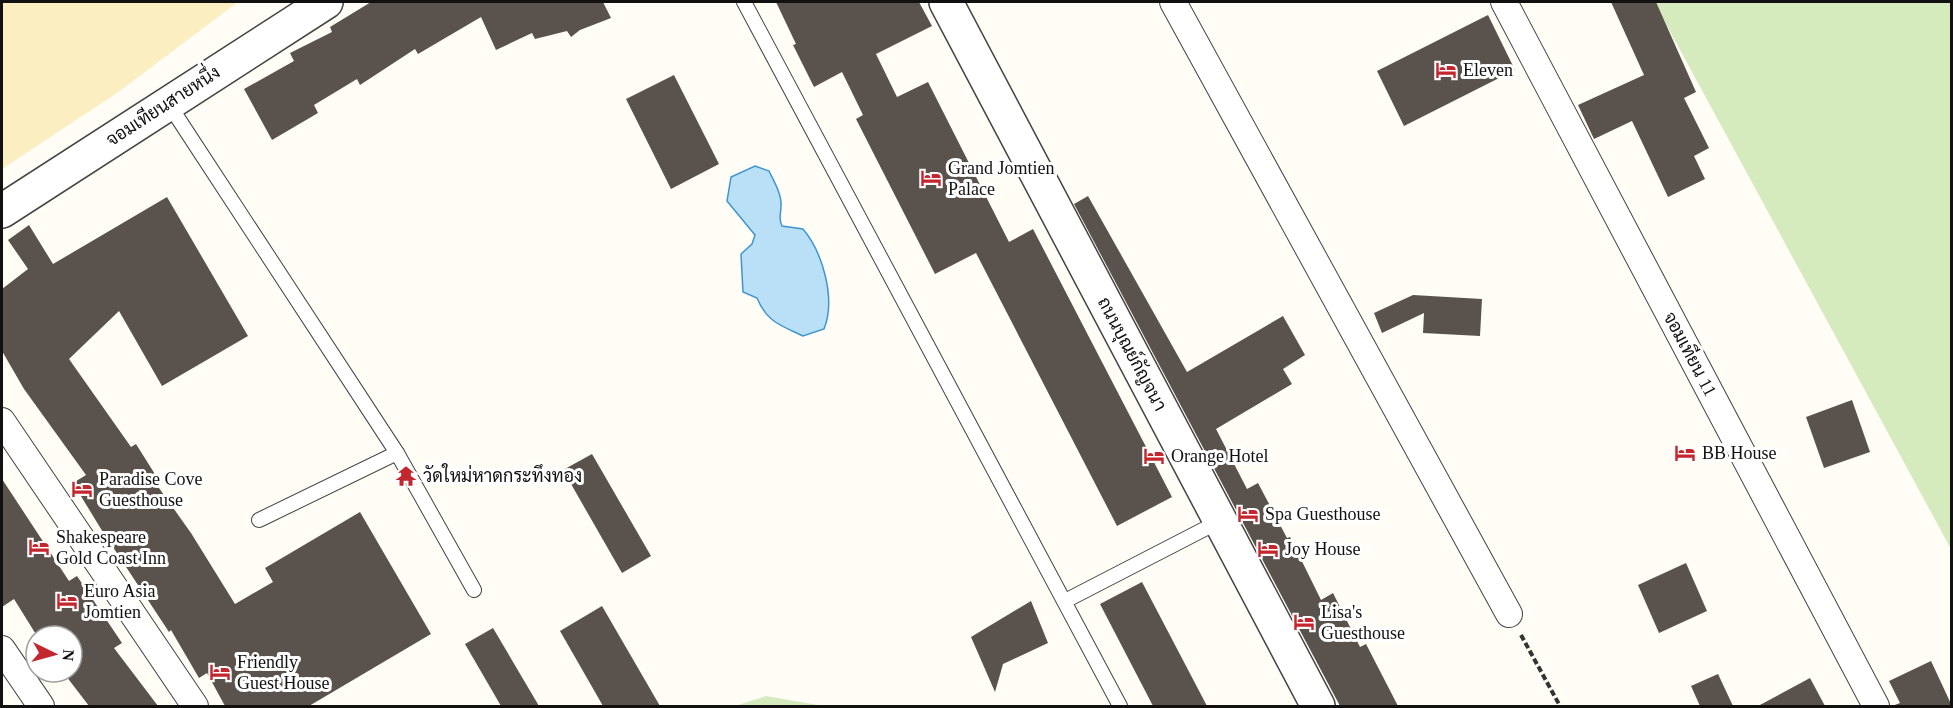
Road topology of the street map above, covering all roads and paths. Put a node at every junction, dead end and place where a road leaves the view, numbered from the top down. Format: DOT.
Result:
graph roads {
  1 [pos="326,2"];
  2 [pos="744,2"];
  3 [pos="946,2"];
  4 [pos="1173,2"];
  5 [pos="1504,2"];
  6 [pos="168,103"];
  7 [pos="2,211"];
  8 [pos="2,421"];
  9 [pos="397,453"];
  10 [pos="259,520"];
  11 [pos="1220,521"];
  12 [pos="474,590"];
  13 [pos="1065,601"];
  14 [pos="1509,614"];
  15 [pos="2,649"];
  16 [pos="40,706"];
  17 [pos="195,706"];
  18 [pos="1120,706"];
  19 [pos="1318,706"];
  20 [pos="1560,706"];
  21 [pos="1876,706"];
  1 -- 6 [label="street, จอมเทียนสายหนึ่ง"];
  2 -- 13 [label="lane"];
  3 -- 11 [label="street, ถนนบุณย์กัญจนา"];
  4 -- 14 [label="street"];
  5 -- 21 [label="street, จอมเทียน 11"];
  6 -- 7 [label="street, จอมเทียนสายหนึ่ง"];
  6 -- 9 [label="lane"];
  8 -- 17 [label="street"];
  9 -- 10 [label="lane"];
  9 -- 12 [label="lane"];
  11 -- 13 [label="lane"];
  11 -- 19 [label="street, ถนนบุณย์กัญจนา"];
  13 -- 18 [label="lane"];
  14 -- 20 [label="path"];
  15 -- 16 [label="street"];
}
